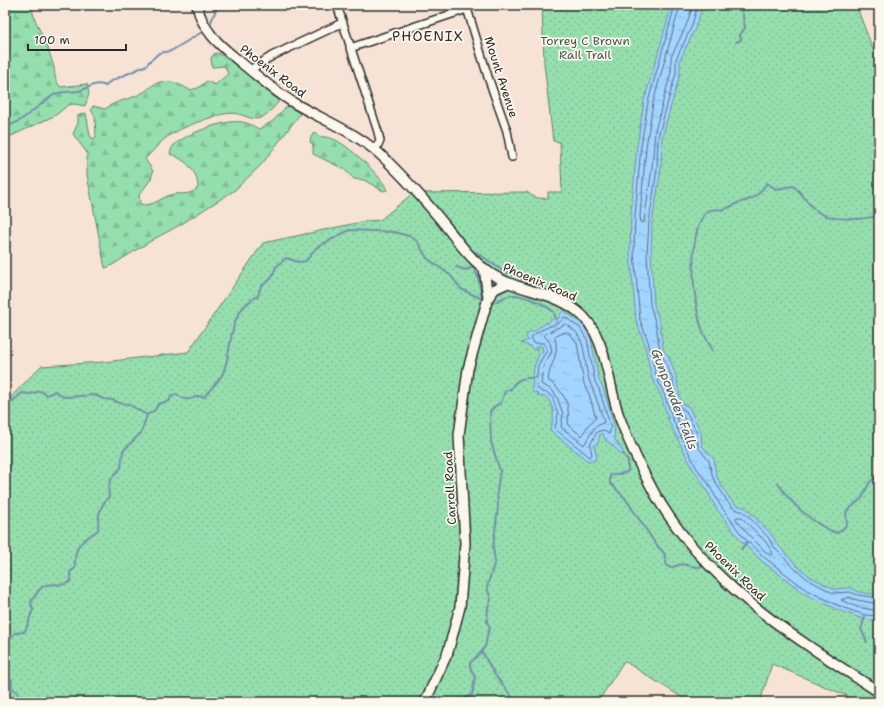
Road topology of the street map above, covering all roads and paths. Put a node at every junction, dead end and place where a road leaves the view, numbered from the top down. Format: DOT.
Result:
graph roads {
  1 [pos="197,5"];
  2 [pos="336,5"];
  3 [pos="467,7"];
  4 [pos="342,23"];
  5 [pos="350,48"];
  6 [pos="250,70"];
  7 [pos="375,150"];
  8 [pos="512,157"];
  9 [pos="484,268"];
  10 [pos="508,283"];
  11 [pos="488,298"];
  12 [pos="879,692"];
  13 [pos="425,702"];
  1 -- 6 [label="street, Phoenix Road"];
  2 -- 4 [label="street"];
  3 -- 5 [label="street"];
  3 -- 8 [label="street, Mount Avenue"];
  4 -- 5 [label="street"];
  4 -- 6 [label="street"];
  5 -- 7 [label="street"];
  6 -- 7 [label="street, Phoenix Road"];
  7 -- 9 [label="street, Phoenix Road"];
  9 -- 10 [label="street, Phoenix Road"];
  9 -- 11 [label="street, Carroll Road"];
  10 -- 11 [label="street"];
  10 -- 12 [label="street, Phoenix Road"];
  11 -- 13 [label="street, Carroll Road"];
}
